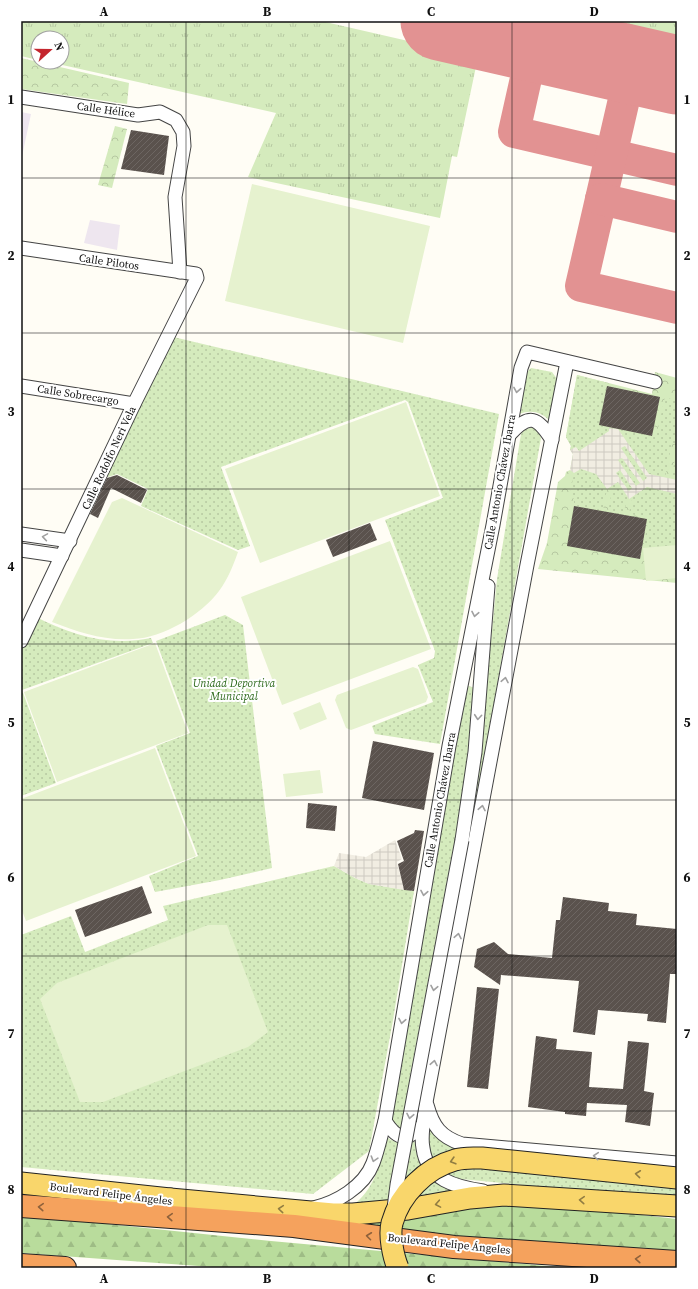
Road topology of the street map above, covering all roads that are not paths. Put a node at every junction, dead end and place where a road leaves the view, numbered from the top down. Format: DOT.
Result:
graph roads {
  1 [pos="21,98"];
  2 [pos="21,248"];
  3 [pos="180,272"];
  4 [pos="197,276"];
  5 [pos="567,362"];
  6 [pos="656,382"];
  7 [pos="21,386"];
  8 [pos="134,404"];
  9 [pos="510,434"];
  10 [pos="552,440"];
  11 [pos="493,525"];
  12 [pos="21,534"];
  13 [pos="70,541"];
  14 [pos="21,550"];
  15 [pos="62,556"];
  16 [pos="21,641"];
  17 [pos="426,1102"];
  18 [pos="385,1121"];
  19 [pos="424,1124"];
  20 [pos="677,1163"];
  21 [pos="677,1178"];
  22 [pos="21,1183"];
  23 [pos="504,1195"];
  24 [pos="170,1199"];
  25 [pos="21,1206"];
  26 [pos="677,1206"];
  27 [pos="303,1210"];
  28 [pos="222,1221"];
  29 [pos="392,1224"];
  30 [pos="677,1262"];
  31 [pos="21,1264"];
  32 [pos="65,1268"];
  33 [pos="398,1268"];
  1 -- 3 [label="street, Calle Hélice"];
  2 -- 3 [label="street, Calle Pilotos"];
  3 -- 4 [label="street, Calle Pilotos"];
  4 -- 8 [label="street, Calle Rodolfo Neri Vela"];
  5 -- 6 [label="street"];
  5 -- 9 [label="street, Calle Antonio Chávez Ibarra, one-way"];
  5 -- 10 [label="street"];
  7 -- 8 [label="street, Calle Sobrecargo"];
  8 -- 13 [label="street, Calle Rodolfo Neri Vela"];
  9 -- 10 [label="street"];
  9 -- 11 [label="street, Calle Antonio Chávez Ibarra"];
  17 -- 10 [label="street, one-way"];
  11 -- 18 [label="street, Calle Antonio Chávez Ibarra, one-way"];
  11 -- 29 [label="street, one-way, bridge"];
  13 -- 12 [label="street, one-way"];
  13 -- 15 [label="street, Calle Rodolfo Neri Vela"];
  14 -- 15 [label="street"];
  15 -- 16 [label="street, Calle Rodolfo Neri Vela"];
  17 -- 19 [label="street"];
  20 -- 17 [label="street, one-way"];
  18 -- 19 [label="street"];
  18 -- 27 [label="street, Calle Antonio Chávez Ibarra, one-way"];
  19 -- 23 [label="street"];
  21 -- 29 [label="main road, one-way, bridge"];
  22 -- 24 [label="main road, Boulevard Felipe Ángeles"];
  26 -- 23 [label="main road, one-way"];
  23 -- 27 [label="main road, one-way"];
  27 -- 24 [label="main road, one-way"];
  24 -- 28 [label="main road, Boulevard Felipe Ángeles"];
  28 -- 25 [label="highway, Boulevard Felipe Ángeles, one-way"];
  30 -- 28 [label="highway, Boulevard Felipe Ángeles, one-way"];
  29 -- 33 [label="main road, bridge"];
  31 -- 32 [label="highway"];
}
